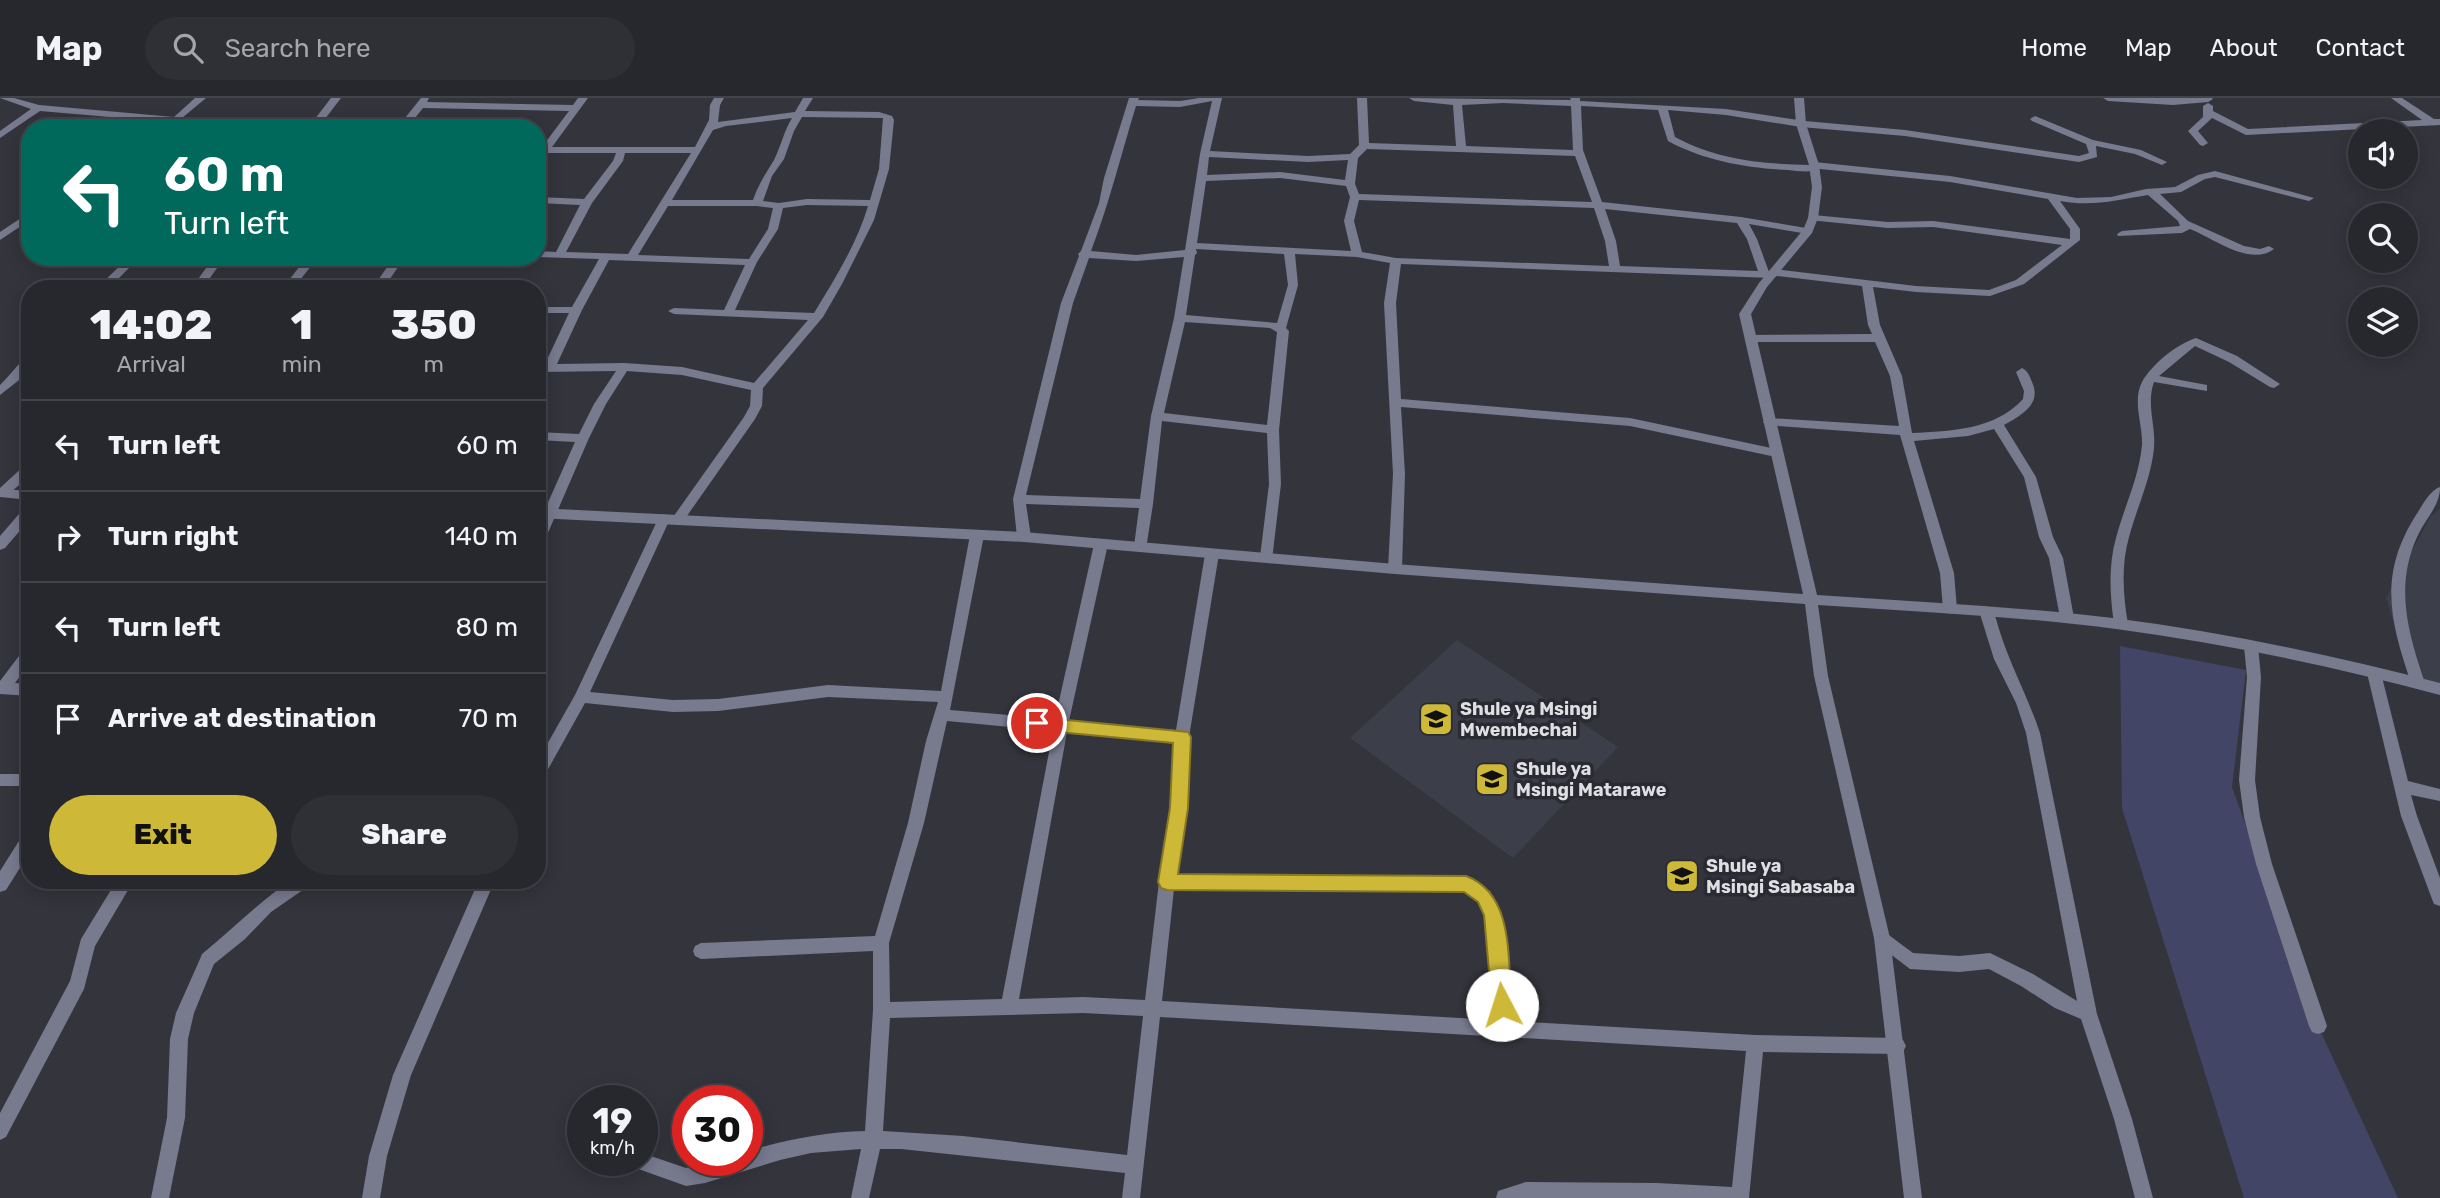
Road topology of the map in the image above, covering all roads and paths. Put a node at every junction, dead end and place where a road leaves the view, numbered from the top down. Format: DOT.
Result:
graph roads {
  1 [pos="4,98"];
  2 [pos="201,98"];
  3 [pos="336,98"];
  4 [pos="583,98"];
  5 [pos="719,98"];
  6 [pos="808,98"];
  7 [pos="1216,98"];
  8 [pos="1362,98"];
  9 [pos="1414,98"];
  10 [pos="1799,98"];
  11 [pos="2108,98"];
  12 [pos="2208,98"];
  13 [pos="1502,99"];
  14 [pos="2402,99"];
  15 [pos="423,101"];
  16 [pos="1133,101"];
  17 [pos="1576,101"];
  18 [pos="1457,103"];
  19 [pos="1662,107"];
  20 [pos="38,108"];
  21 [pos="575,108"];
  22 [pos="2209,113"];
  23 [pos="800,114"];
  24 [pos="23,119"];
  25 [pos="164,119"];
  26 [pos="177,119"];
  27 [pos="320,119"];
  28 [pos="409,119"];
  29 [pos="2035,119"];
  30 [pos="21,120"];
  31 [pos="1801,124"];
  32 [pos="2437,124"];
  33 [pos="710,128"];
  34 [pos="0,135"];
  35 [pos="2090,142"];
  36 [pos="2203,143"];
  37 [pos="546,144"];
  38 [pos="1364,146"];
  39 [pos="546,150"];
  40 [pos="698,150"];
  41 [pos="1461,150"];
  42 [pos="621,151"];
  43 [pos="1578,153"];
  44 [pos="1205,154"];
  45 [pos="1353,158"];
  46 [pos="2162,162"];
  47 [pos="1814,167"];
  48 [pos="1203,178"];
  49 [pos="1350,184"];
  50 [pos="2151,192"];
  51 [pos="1354,197"];
  52 [pos="2052,197"];
  53 [pos="2309,198"];
  54 [pos="546,200"];
  55 [pos="587,202"];
  56 [pos="663,203"];
  57 [pos="757,203"];
  58 [pos="873,203"];
  59 [pos="1597,205"];
  60 [pos="779,206"];
  61 [pos="1741,220"];
  62 [pos="21,222"];
  63 [pos="1811,224"];
  64 [pos="2186,224"];
  65 [pos="2122,233"];
  66 [pos="0,237"];
  67 [pos="2071,243"];
  68 [pos="1192,249"];
  69 [pos="2269,249"];
  70 [pos="1289,250"];
  71 [pos="546,254"];
  72 [pos="560,254"];
  73 [pos="1083,254"];
  74 [pos="1357,254"];
  75 [pos="606,256"];
  76 [pos="632,256"];
  77 [pos="1396,261"];
  78 [pos="752,262"];
  79 [pos="125,266"];
  80 [pos="306,266"];
  81 [pos="1615,270"];
  82 [pos="1770,274"];
  83 [pos="111,280"];
  84 [pos="294,280"];
  85 [pos="1867,283"];
  86 [pos="546,310"];
  87 [pos="576,310"];
  88 [pos="674,311"];
  89 [pos="728,314"];
  90 [pos="817,317"];
  91 [pos="1180,318"];
  92 [pos="1282,328"];
  93 [pos="1880,338"];
  94 [pos="1750,340"];
  95 [pos="546,363"];
  96 [pos="546,368"];
  97 [pos="624,368"];
  98 [pos="21,371"];
  99 [pos="2022,372"];
  100 [pos="2152,378"];
  101 [pos="2274,384"];
  102 [pos="757,387"];
  103 [pos="2203,388"];
  104 [pos="0,391"];
  105 [pos="1398,403"];
  106 [pos="1157,416"];
  107 [pos="1769,422"];
  108 [pos="1997,424"];
  109 [pos="1273,430"];
  110 [pos="1906,434"];
  111 [pos="546,436"];
  112 [pos="583,438"];
  113 [pos="1776,453"];
  114 [pos="21,475"];
  115 [pos="2440,491"];
  116 [pos="1,493"];
  117 [pos="21,495"];
  118 [pos="1019,499"];
  119 [pos="1147,504"];
  120 [pos="546,512"];
  121 [pos="546,514"];
  122 [pos="670,519"];
  123 [pos="21,520"];
  124 [pos="977,535"];
  125 [pos="1024,537"];
  126 [pos="1101,544"];
  127 [pos="0,545"];
  128 [pos="1141,546"];
  129 [pos="1212,554"];
  130 [pos="1267,557"];
  131 [pos="1395,569"];
  132 [pos="1811,600"];
  133 [pos="1950,608"];
  134 [pos="1986,611"];
  135 [pos="2067,618"];
  136 [pos="2121,624"];
  137 [pos="2251,646"];
  138 [pos="21,663"];
  139 [pos="2374,673"];
  140 [pos="2418,683"];
  141 [pos="1,688"];
  142 [pos="21,689"];
  143 [pos="2440,690"];
  144 [pos="581,697"];
  145 [pos="947,697"];
  146 [pos="941,715"];
  147 [pos="1062,725"];
  148 [pos="1182,737"];
  149 [pos="546,760"];
  150 [pos="0,780"];
  151 [pos="21,780"];
  152 [pos="2401,786"];
  153 [pos="2440,795"];
  154 [pos="21,852"];
  155 [pos="1167,882"];
  156 [pos="0,885"];
  157 [pos="121,889"];
  158 [pos="290,889"];
  159 [pos="483,889"];
  160 [pos="2440,899"];
  161 [pos="1882,938"];
  162 [pos="881,943"];
  163 [pos="701,951"];
  164 [pos="1009,1006"];
  165 [pos="882,1010"];
  166 [pos="1154,1010"];
  167 [pos="2088,1014"];
  168 [pos="1504,1027"];
  169 [pos="2318,1027"];
  170 [pos="1755,1043"];
  171 [pos="1897,1046"];
  172 [pos="0,1131"];
  173 [pos="873,1138"];
  174 [pos="763,1154"];
  175 [pos="1135,1165"];
  176 [pos="160,1198"];
  177 [pos="371,1198"];
  178 [pos="860,1198"];
  179 [pos="1131,1198"];
  180 [pos="1506,1198"];
  181 [pos="1740,1198"];
  182 [pos="1913,1198"];
  183 [pos="2144,1198"];
  1 -- 20 [label="street"];
  2 -- 26 [label="street"];
  3 -- 27 [label="street"];
  4 -- 21 [label="street"];
  5 -- 33 [label="street"];
  6 -- 23 [label="street"];
  7 -- 16 [label="street"];
  7 -- 44 [label="street"];
  8 -- 38 [label="street"];
  9 -- 18 [label="street"];
  10 -- 31 [label="street"];
  11 -- 12 [label="street"];
  12 -- 22 [label="street"];
  13 -- 17 [label="street"];
  13 -- 18 [label="street"];
  14 -- 32 [label="street"];
  15 -- 21 [label="street"];
  15 -- 28 [label="street"];
  16 -- 73 [label="street"];
  17 -- 19 [label="street"];
  17 -- 43 [label="street"];
  18 -- 41 [label="street"];
  19 -- 31 [label="street"];
  19 -- 47 [label="street"];
  20 -- 24 [label="street"];
  20 -- 25 [label="street"];
  21 -- 37 [label="street"];
  22 -- 32 [label="street"];
  22 -- 36 [label="street"];
  23 -- 33 [label="street"];
  23 -- 57 [label="street"];
  23 -- 58 [label="street"];
  29 -- 35 [label="street"];
  30 -- 34 [label="street"];
  31 -- 35 [label="street"];
  31 -- 47 [label="street"];
  33 -- 40 [label="street"];
  35 -- 46 [label="street"];
  38 -- 41 [label="street"];
  38 -- 45 [label="street"];
  39 -- 42 [label="street"];
  40 -- 42 [label="street"];
  40 -- 56 [label="street"];
  41 -- 43 [label="street"];
  42 -- 55 [label="street"];
  43 -- 59 [label="street"];
  44 -- 45 [label="street"];
  44 -- 48 [label="street"];
  45 -- 49 [label="street"];
  47 -- 52 [label="street"];
  47 -- 63 [label="street"];
  48 -- 49 [label="street"];
  48 -- 68 [label="street"];
  49 -- 51 [label="street"];
  50 -- 52 [label="street"];
  50 -- 53 [label="street"];
  50 -- 64 [label="street"];
  51 -- 59 [label="street"];
  51 -- 74 [label="street"];
  52 -- 67 [label="street"];
  54 -- 55 [label="street"];
  55 -- 72 [label="street"];
  56 -- 57 [label="street"];
  56 -- 76 [label="street"];
  57 -- 60 [label="street"];
  58 -- 60 [label="street"];
  58 -- 90 [label="street"];
  59 -- 61 [label="street"];
  59 -- 81 [label="street"];
  60 -- 78 [label="street"];
  61 -- 63 [label="street"];
  61 -- 82 [label="street"];
  62 -- 66 [label="street"];
  63 -- 67 [label="street"];
  63 -- 82 [label="street"];
  64 -- 65 [label="street"];
  64 -- 69 [label="street"];
  67 -- 85 [label="street"];
  68 -- 70 [label="street"];
  68 -- 73 [label="street"];
  68 -- 91 [label="street"];
  70 -- 74 [label="street"];
  70 -- 92 [label="street"];
  71 -- 72 [label="street"];
  72 -- 75 [label="street"];
  73 -- 118 [label="street"];
  74 -- 77 [label="street"];
  75 -- 76 [label="street"];
  75 -- 87 [label="street"];
  76 -- 78 [label="street"];
  77 -- 81 [label="street"];
  77 -- 105 [label="street"];
  78 -- 89 [label="street"];
  79 -- 83 [label="street"];
  80 -- 84 [label="street"];
  81 -- 82 [label="street"];
  82 -- 85 [label="street"];
  82 -- 94 [label="street"];
  85 -- 93 [label="street"];
  86 -- 87 [label="street"];
  87 -- 95 [label="street"];
  88 -- 89 [label="street"];
  89 -- 90 [label="street"];
  90 -- 102 [label="street"];
  91 -- 92 [label="street"];
  91 -- 106 [label="street"];
  92 -- 109 [label="street"];
  93 -- 94 [label="street"];
  93 -- 110 [label="street"];
  94 -- 107 [label="street"];
  96 -- 97 [label="street"];
  97 -- 102 [label="street"];
  97 -- 112 [label="street"];
  98 -- 104 [label="street"];
  99 -- 108 [label="street"];
  100 -- 101 [label="street"];
  100 -- 103 [label="street"];
  100 -- 136 [label="street"];
  102 -- 122 [label="street"];
  105 -- 113 [label="street"];
  105 -- 131 [label="street"];
  106 -- 109 [label="street"];
  106 -- 119 [label="street"];
  107 -- 110 [label="street"];
  107 -- 113 [label="street"];
  108 -- 110 [label="street"];
  108 -- 135 [label="street"];
  109 -- 130 [label="street"];
  110 -- 133 [label="street"];
  111 -- 112 [label="street"];
  112 -- 120 [label="street"];
  113 -- 132 [label="street"];
  114 -- 116 [label="street"];
  115 -- 140 [label="street"];
  116 -- 117 [label="street"];
  118 -- 119 [label="street"];
  118 -- 125 [label="street"];
  119 -- 128 [label="street"];
  121 -- 122 [label="street"];
  122 -- 124 [label="street"];
  122 -- 144 [label="street"];
  123 -- 127 [label="street"];
  124 -- 125 [label="street"];
  124 -- 145 [label="street"];
  125 -- 126 [label="street"];
  126 -- 128 [label="street"];
  126 -- 147 [label="street"];
  128 -- 129 [label="street"];
  129 -- 130 [label="street"];
  129 -- 148 [label="street"];
  130 -- 131 [label="street"];
  131 -- 132 [label="street"];
  132 -- 133 [label="street"];
  132 -- 161 [label="street"];
  133 -- 134 [label="street"];
  134 -- 135 [label="street"];
  134 -- 167 [label="street"];
  135 -- 136 [label="street"];
  136 -- 137 [label="street"];
  137 -- 139 [label="street"];
  137 -- 169 [label="street"];
  138 -- 141 [label="street"];
  139 -- 140 [label="street"];
  139 -- 152 [label="street"];
  140 -- 143 [label="street"];
  141 -- 142 [label="street"];
  144 -- 145 [label="street"];
  144 -- 149 [label="street"];
  145 -- 146 [label="street"];
  146 -- 147 [label="street"];
  146 -- 162 [label="street"];
  147 -- 148 [label="street"];
  147 -- 164 [label="street"];
  148 -- 155 [label="street"];
  150 -- 151 [label="street"];
  152 -- 153 [label="street"];
  152 -- 160 [label="street"];
  154 -- 156 [label="street"];
  155 -- 166 [label="street"];
  155 -- 168 [label="street"];
  157 -- 172 [label="street"];
  158 -- 176 [label="street"];
  159 -- 177 [label="street"];
  161 -- 167 [label="street"];
  161 -- 171 [label="street"];
  162 -- 163 [label="street"];
  162 -- 165 [label="street"];
  164 -- 165 [label="street"];
  164 -- 166 [label="street"];
  165 -- 173 [label="street"];
  166 -- 168 [label="street"];
  166 -- 175 [label="street"];
  167 -- 183 [label="street"];
  168 -- 170 [label="street"];
  170 -- 171 [label="street"];
  170 -- 181 [label="street"];
  171 -- 182 [label="street"];
  173 -- 174 [label="street"];
  173 -- 175 [label="street"];
  173 -- 178 [label="street"];
  175 -- 179 [label="street"];
  180 -- 181 [label="street"];
}
